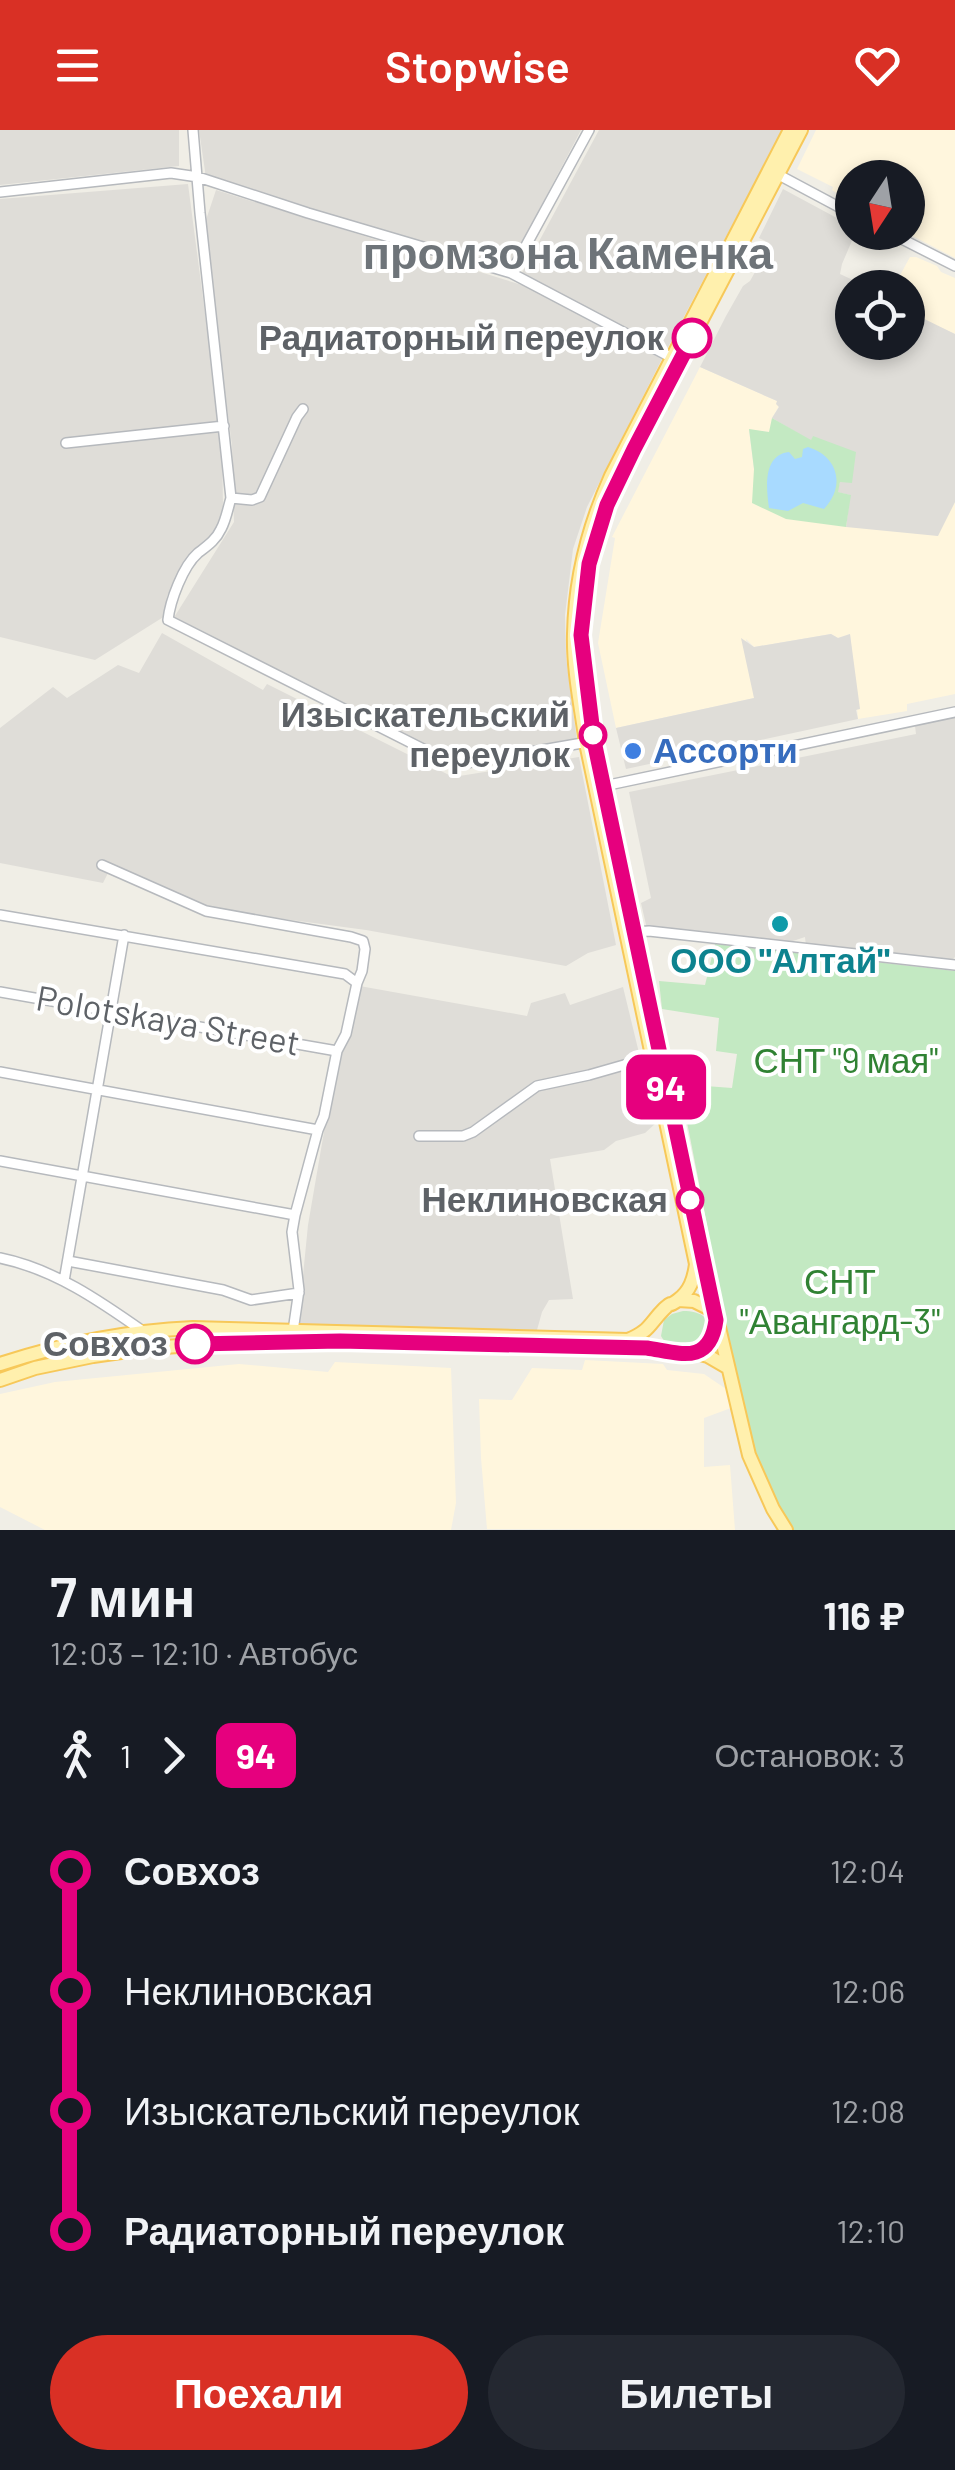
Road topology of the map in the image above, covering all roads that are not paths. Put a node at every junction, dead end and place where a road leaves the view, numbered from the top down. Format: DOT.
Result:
graph roads {
  1 [pos="194,130"];
  2 [pos="589,130"];
  3 [pos="790,130"];
  4 [pos="801,130"];
  5 [pos="777,174"];
  6 [pos="198,177"];
  7 [pos="0,192"];
  8 [pos="835,205"];
  9 [pos="923,250"];
  10 [pos="955,266"];
  11 [pos="511,273"];
  12 [pos="676,360"];
  13 [pos="303,408"];
  14 [pos="224,426"];
  15 [pos="66,443"];
  16 [pos="231,498"];
  17 [pos="955,712"];
  18 [pos="590,742"];
  19 [pos="604,786"];
  20 [pos="102,865"];
  21 [pos="0,916"];
  22 [pos="634,932"];
  23 [pos="124,935"];
  24 [pos="955,965"];
  25 [pos="357,982"];
  26 [pos="0,992"];
  27 [pos="110,1011"];
  28 [pos="336,1051"];
  29 [pos="652,1057"];
  30 [pos="0,1072"];
  31 [pos="97,1090"];
  32 [pos="318,1130"];
  33 [pos="419,1136"];
  34 [pos="0,1161"];
  35 [pos="82,1176"];
  36 [pos="295,1215"];
  37 [pos="0,1258"];
  38 [pos="68,1260"];
  39 [pos="64,1281"];
  40 [pos="299,1293"];
  41 [pos="678,1300"];
  42 [pos="715,1316"];
  43 [pos="656,1320"];
  44 [pos="294,1331"];
  45 [pos="144,1332"];
  46 [pos="666,1351"];
  47 [pos="696,1352"];
  48 [pos="0,1364"];
  49 [pos="727,1367"];
  50 [pos="0,1380"];
  51 [pos="786,1530"];
  1 -- 6 [label="street"];
  2 -- 11 [label="street"];
  3 -- 12 [label="main road"];
  4 -- 5 [label="main road"];
  5 -- 8 [label="street"];
  5 -- 12 [label="main road"];
  6 -- 7 [label="street"];
  6 -- 11 [label="street"];
  6 -- 14 [label="street"];
  9 -- 10 [label="street"];
  11 -- 12 [label="street"];
  12 -- 18 [label="main road"];
  13 -- 16 [label="street"];
  14 -- 15 [label="street"];
  14 -- 16 [label="street"];
  16 -- 18 [label="street"];
  17 -- 19 [label="street"];
  18 -- 19 [label="main road"];
  18 -- 29 [label="main road"];
  19 -- 22 [label="main road"];
  20 -- 25 [label="street"];
  21 -- 23 [label="street"];
  22 -- 24 [label="street"];
  22 -- 42 [label="main road"];
  23 -- 25 [label="street"];
  23 -- 27 [label="street"];
  25 -- 28 [label="street"];
  26 -- 27 [label="street, Polotskaya Street"];
  27 -- 28 [label="street, Polotskaya Street"];
  27 -- 31 [label="street"];
  28 -- 32 [label="street"];
  29 -- 33 [label="street"];
  29 -- 41 [label="main road"];
  30 -- 31 [label="street"];
  31 -- 32 [label="street"];
  31 -- 35 [label="street"];
  32 -- 36 [label="street"];
  34 -- 35 [label="street"];
  35 -- 36 [label="street"];
  35 -- 38 [label="street"];
  36 -- 40 [label="street"];
  37 -- 39 [label="street"];
  38 -- 39 [label="street"];
  38 -- 40 [label="street"];
  39 -- 45 [label="street"];
  40 -- 44 [label="street"];
  41 -- 42 [label="main road"];
  41 -- 43 [label="main road"];
  42 -- 47 [label="main road"];
  42 -- 49 [label="main road"];
  43 -- 44 [label="main road"];
  43 -- 46 [label="main road"];
  44 -- 45 [label="main road"];
  45 -- 48 [label="main road"];
  46 -- 47 [label="main road"];
  46 -- 50 [label="main road"];
  47 -- 49 [label="main road"];
  49 -- 51 [label="main road"];
}
